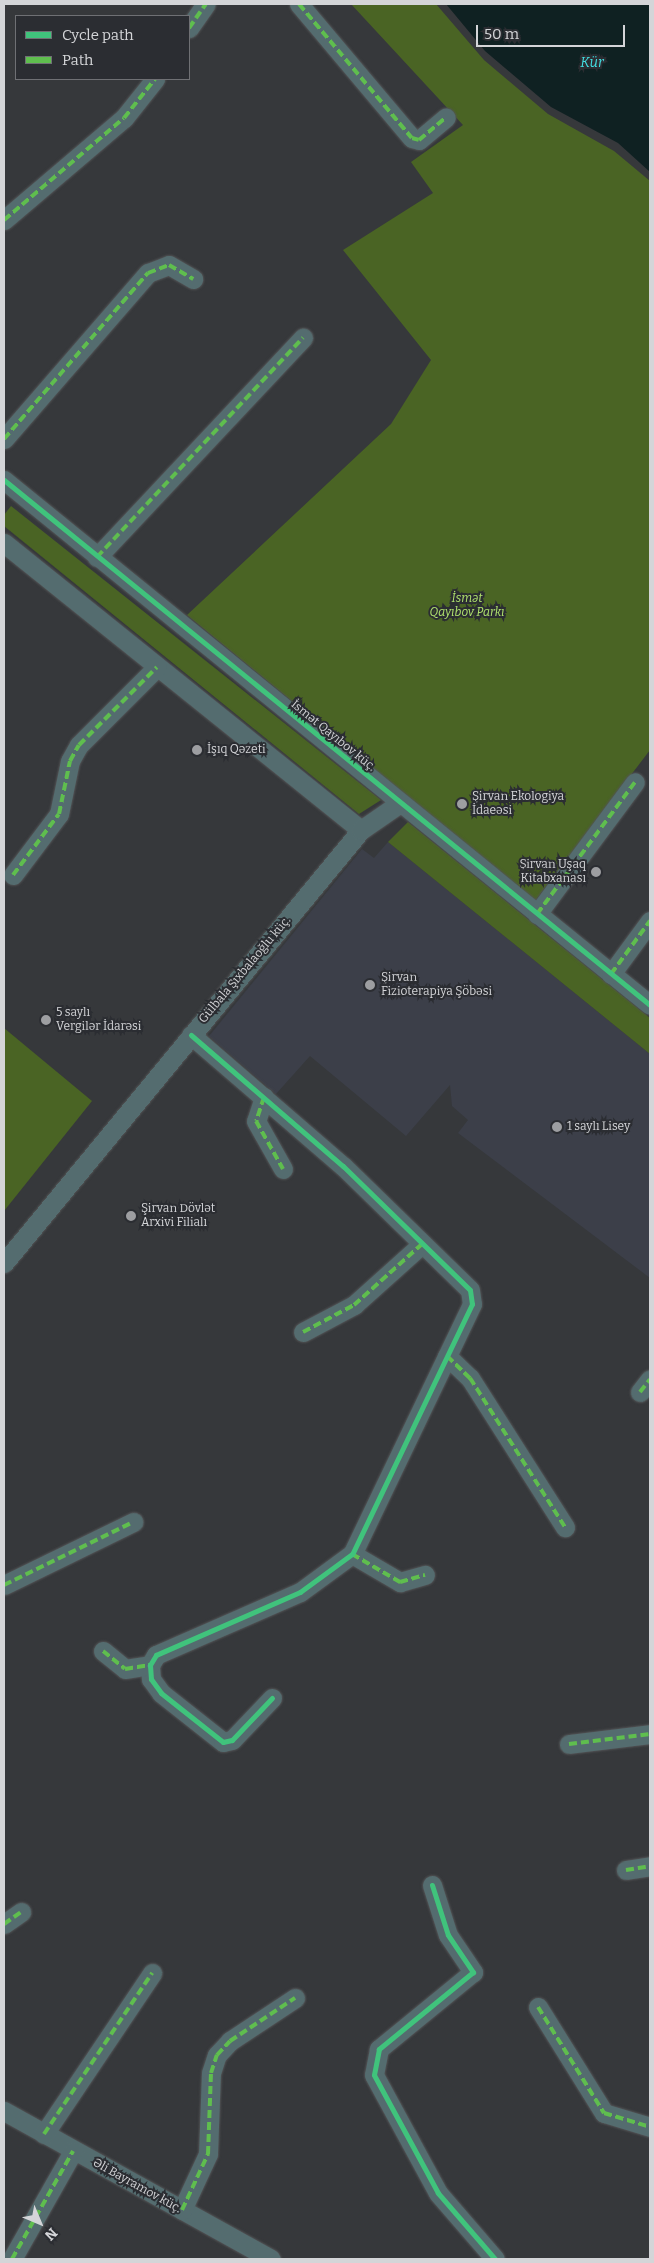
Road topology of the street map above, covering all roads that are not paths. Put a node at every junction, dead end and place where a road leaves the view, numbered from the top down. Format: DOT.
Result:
graph roads {
  1 [pos="206,4"];
  2 [pos="299,4"];
  3 [pos="190,27"];
  4 [pos="154,80"];
  5 [pos="446,117"];
  6 [pos="4,220"];
  7 [pos="193,279"];
  8 [pos="303,338"];
  9 [pos="4,438"];
  10 [pos="4,480"];
  11 [pos="4,543"];
  12 [pos="97,557"];
  13 [pos="157,667"];
  14 [pos="635,782"];
  15 [pos="400,804"];
  16 [pos="361,830"];
  17 [pos="13,875"];
  18 [pos="537,914"];
  19 [pos="650,921"];
  20 [pos="611,974"];
  21 [pos="650,1005"];
  22 [pos="191,1036"];
  23 [pos="264,1097"];
  24 [pos="283,1169"];
  25 [pos="422,1244"];
  26 [pos="4,1263"];
  27 [pos="303,1332"];
  28 [pos="447,1356"];
  29 [pos="132,1522"];
  30 [pos="565,1527"];
  31 [pos="352,1554"];
  32 [pos="425,1575"];
  33 [pos="4,1585"];
  34 [pos="103,1651"];
  35 [pos="150,1666"];
  36 [pos="272,1698"];
  37 [pos="650,1734"];
  38 [pos="568,1744"];
  39 [pos="650,1866"];
  40 [pos="626,1870"];
  41 [pos="432,1885"];
  42 [pos="21,1912"];
  43 [pos="4,1924"];
  44 [pos="152,1973"];
  45 [pos="295,1998"];
  46 [pos="538,2007"];
  47 [pos="4,2111"];
  48 [pos="650,2127"];
  49 [pos="44,2134"];
  50 [pos="73,2151"];
  51 [pos="182,2210"];
  52 [pos="12,2259"];
  53 [pos="272,2259"];
  54 [pos="495,2259"];
  1 -- 3 [label="street"];
  2 -- 5 [label="street"];
  4 -- 6 [label="street"];
  7 -- 9 [label="street"];
  8 -- 12 [label="street"];
  10 -- 12 [label="street, İsmət Qayıbov küç."];
  11 -- 13 [label="street"];
  12 -- 15 [label="street, İsmət Qayıbov küç."];
  13 -- 16 [label="street"];
  13 -- 17 [label="street"];
  14 -- 18 [label="street"];
  15 -- 16 [label="street, Gülbala Şıxbalaoğlu küç."];
  15 -- 18 [label="street, İsmət Qayıbov küç."];
  16 -- 22 [label="street, Gülbala Şıxbalaoğlu küç."];
  18 -- 20 [label="street, İsmət Qayıbov küç."];
  19 -- 20 [label="street"];
  20 -- 21 [label="street, İsmət Qayıbov küç."];
  22 -- 23 [label="street"];
  22 -- 26 [label="street, Gülbala Şıxbalaoğlu küç."];
  23 -- 24 [label="street"];
  23 -- 25 [label="street"];
  25 -- 27 [label="street"];
  25 -- 28 [label="street"];
  28 -- 30 [label="street"];
  28 -- 31 [label="street"];
  29 -- 33 [label="street"];
  31 -- 32 [label="street"];
  31 -- 35 [label="street"];
  34 -- 35 [label="street"];
  35 -- 36 [label="street"];
  37 -- 38 [label="street"];
  39 -- 40 [label="street"];
  41 -- 54 [label="street"];
  42 -- 43 [label="street"];
  44 -- 49 [label="street"];
  45 -- 51 [label="street"];
  46 -- 48 [label="street"];
  47 -- 49 [label="street, Əli Bayramov küç."];
  49 -- 50 [label="street, Əli Bayramov küç."];
  50 -- 51 [label="street, Əli Bayramov küç."];
  50 -- 52 [label="street"];
  51 -- 53 [label="street, Əli Bayramov küç."];
}
